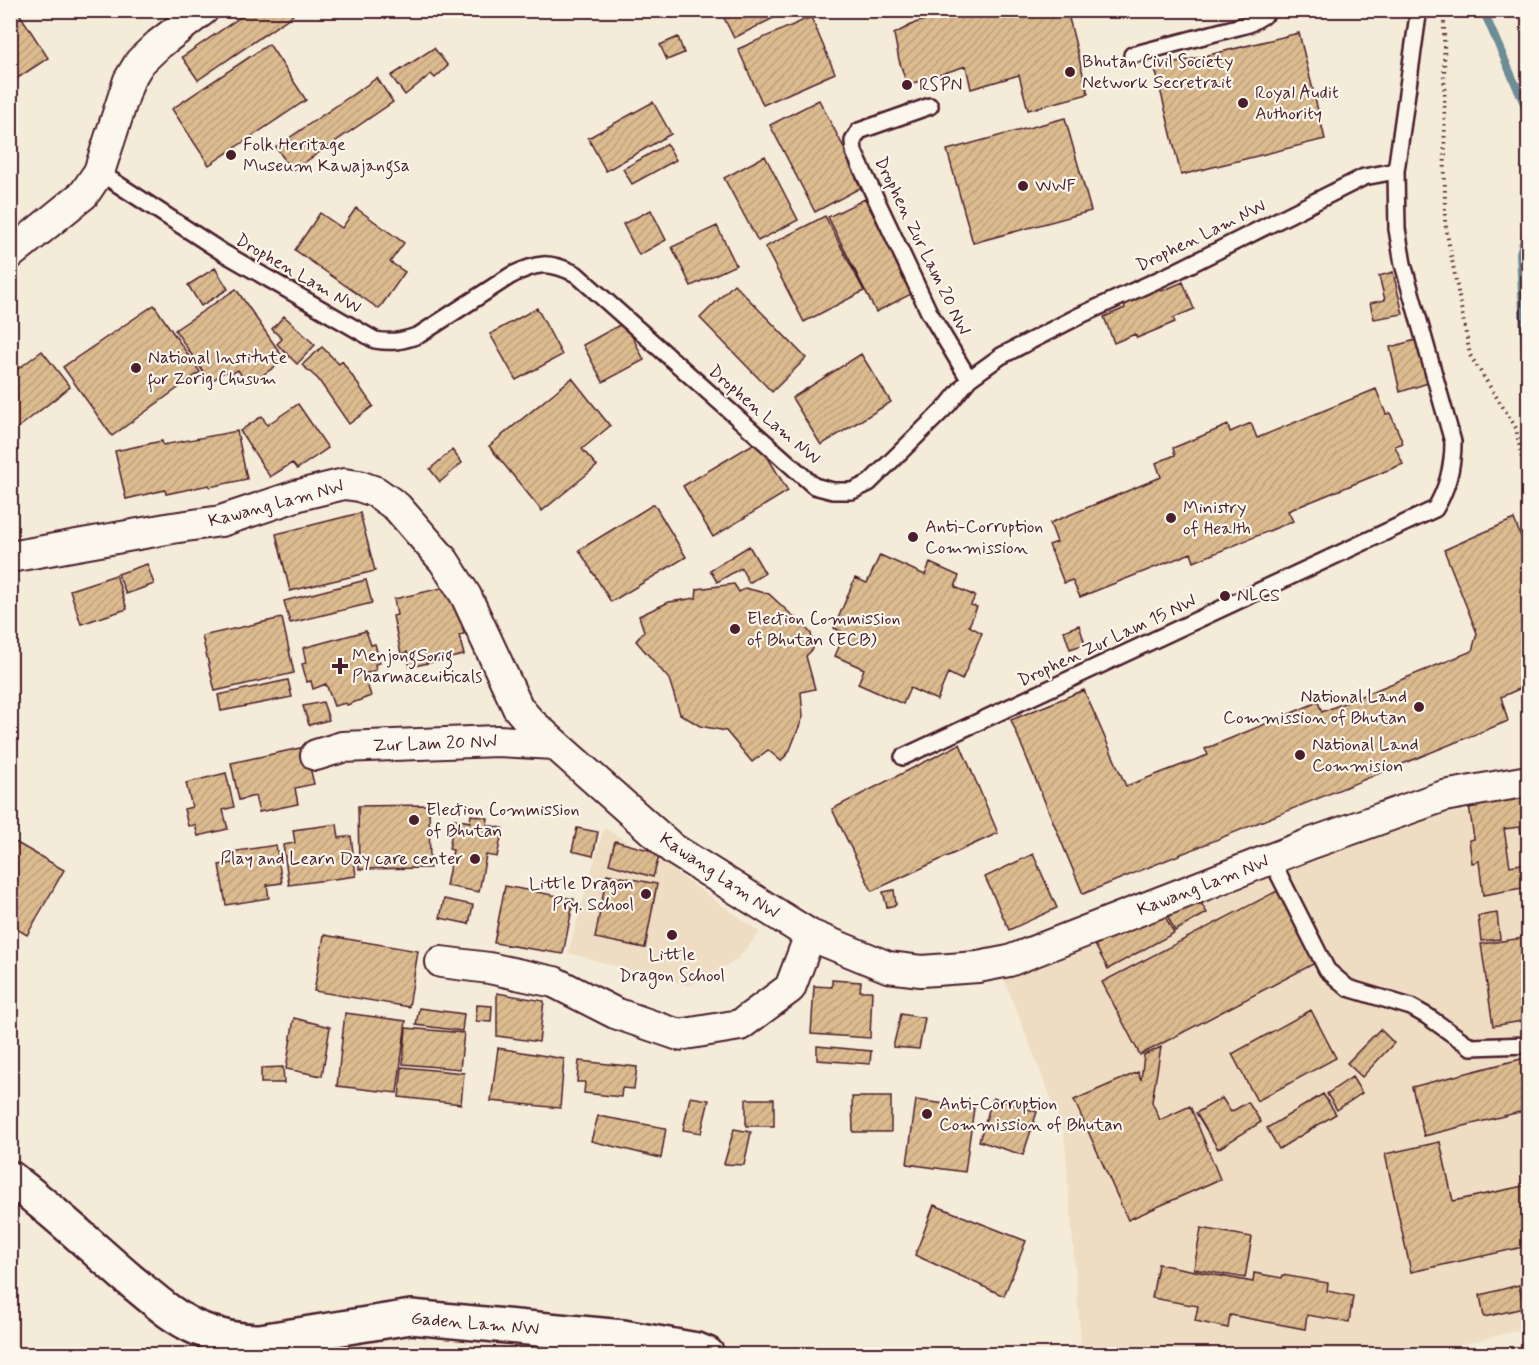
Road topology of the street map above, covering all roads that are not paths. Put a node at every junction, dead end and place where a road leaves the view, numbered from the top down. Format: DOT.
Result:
graph roads {
  1 [pos="203,10"];
  2 [pos="1267,10"];
  3 [pos="1417,10"];
  4 [pos="1132,55"];
  5 [pos="930,106"];
  6 [pos="1396,171"];
  7 [pos="99,172"];
  8 [pos="10,254"];
  9 [pos="969,379"];
  10 [pos="10,557"];
  11 [pos="555,744"];
  12 [pos="316,755"];
  13 [pos="903,757"];
  14 [pos="1528,781"];
  15 [pos="1271,859"];
  16 [pos="810,935"];
  17 [pos="441,962"];
  18 [pos="1528,1045"];
  19 [pos="10,1178"];
  20 [pos="707,1354"];
  1 -- 7 [label="street"];
  2 -- 4 [label="lane"];
  3 -- 6 [label="lane"];
  5 -- 9 [label="lane, Drophen Zur Lam 20 NW"];
  6 -- 9 [label="lane, Drophen Lam NW"];
  6 -- 13 [label="lane, Drophen Zur Lam 15 NW"];
  7 -- 8 [label="street"];
  7 -- 9 [label="lane, Drophen Lam NW"];
  10 -- 11 [label="street, Kawang Lam NW"];
  11 -- 12 [label="street, Zur Lam 20 NW"];
  11 -- 16 [label="street, Kawang Lam NW"];
  14 -- 15 [label="street, Kawang Lam NW"];
  15 -- 16 [label="street, Kawang Lam NW"];
  15 -- 18 [label="lane"];
  16 -- 17 [label="street"];
  19 -- 20 [label="main road, Gaden Lam NW"];
}
